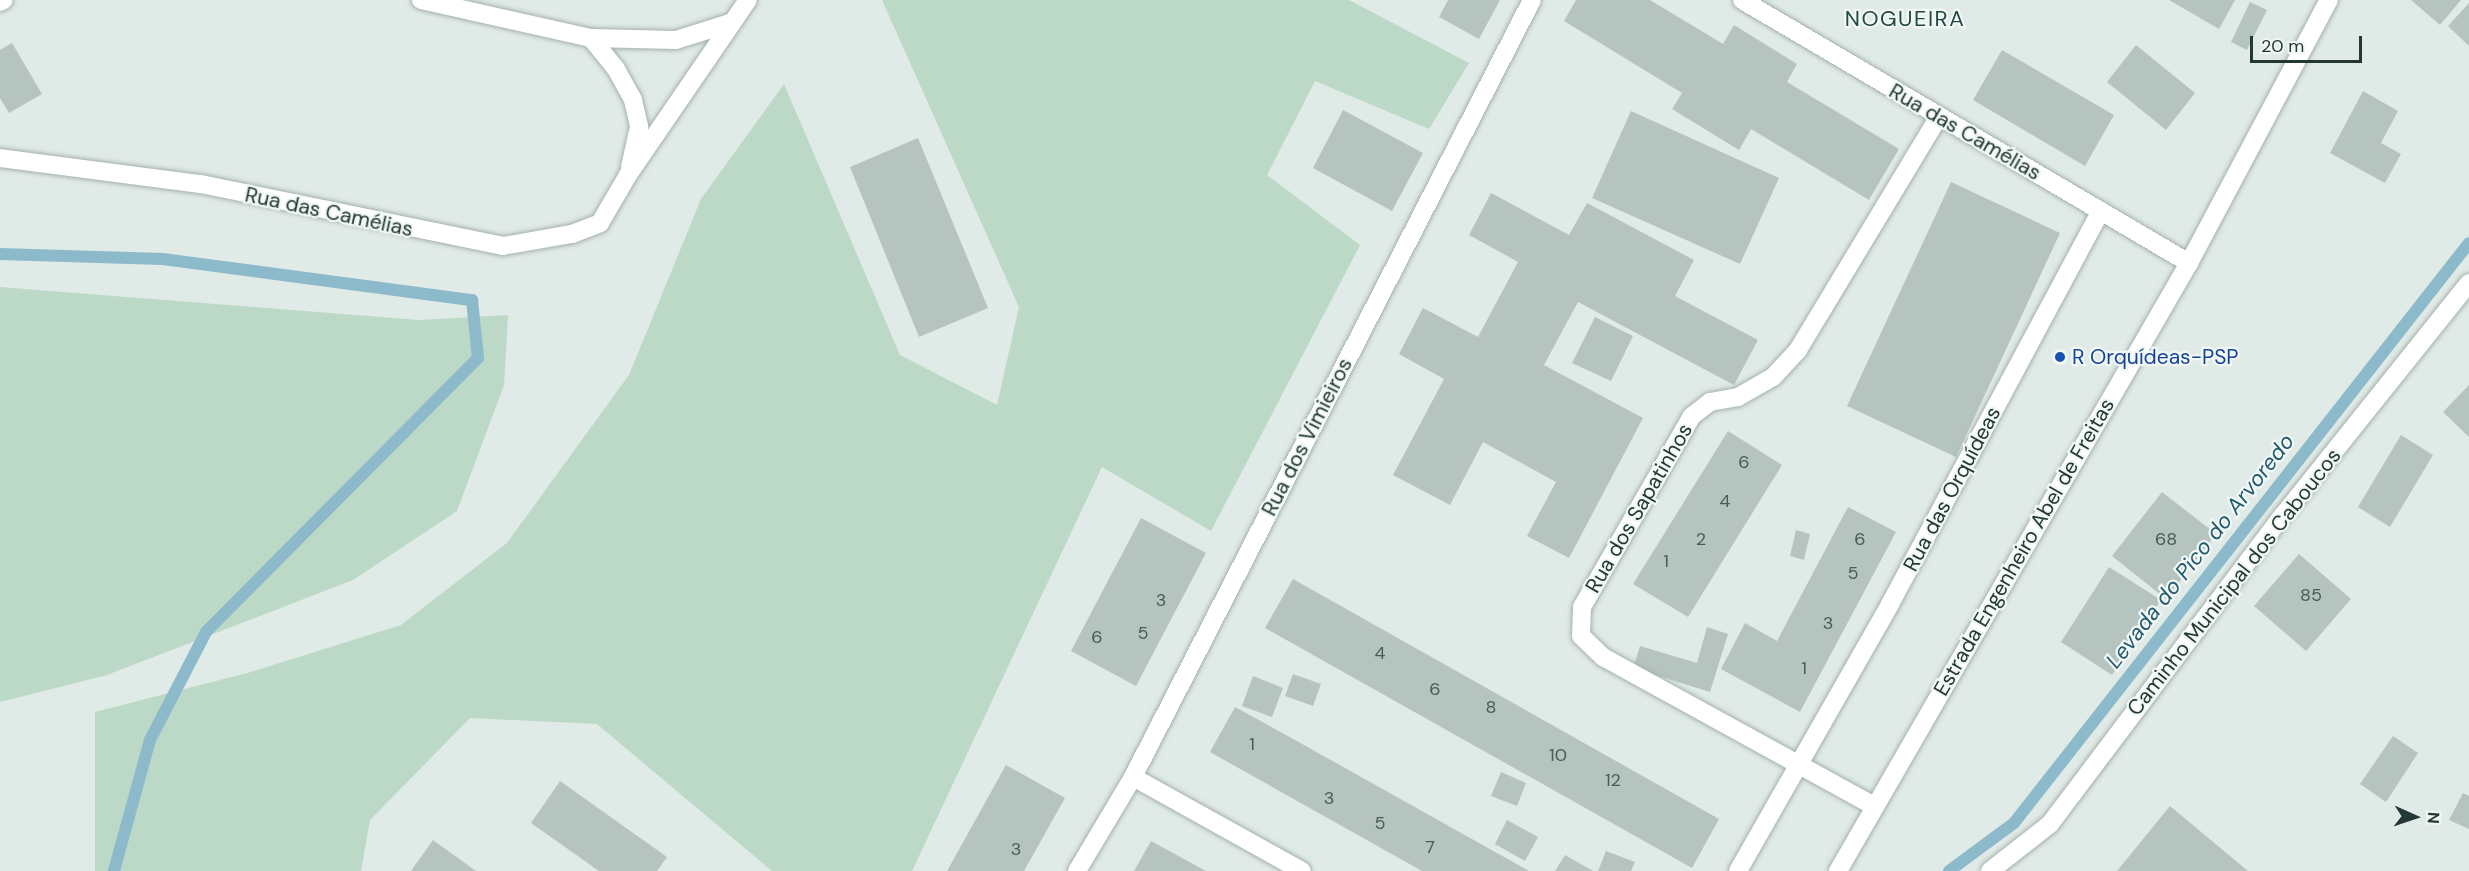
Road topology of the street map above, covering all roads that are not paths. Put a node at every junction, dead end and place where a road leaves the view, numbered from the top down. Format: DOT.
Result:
graph roads {
  1 [pos="421,0"];
  2 [pos="748,0"];
  3 [pos="1532,0"];
  4 [pos="1742,0"];
  5 [pos="2329,0"];
  6 [pos="730,23"];
  7 [pos="591,38"];
  8 [pos="1939,116"];
  9 [pos="0,158"];
  10 [pos="628,175"];
  11 [pos="2101,211"];
  12 [pos="2189,263"];
  13 [pos="2469,284"];
  14 [pos="1800,766"];
  15 [pos="1133,777"];
  16 [pos="1874,806"];
  17 [pos="1077,871"];
  18 [pos="1302,871"];
  19 [pos="1738,871"];
  20 [pos="1838,871"];
  21 [pos="1990,871"];
  1 -- 7 [label="street"];
  2 -- 6 [label="street, Rua das Camélias"];
  3 -- 15 [label="street, Rua dos Vimieiros"];
  4 -- 8 [label="street, Rua das Camélias"];
  5 -- 12 [label="street, Estrada Engenheiro Abel de Freitas"];
  6 -- 7 [label="street"];
  6 -- 10 [label="street, Rua das Camélias"];
  7 -- 10 [label="street, Rua das Camélias"];
  8 -- 11 [label="street, Rua das Camélias"];
  8 -- 14 [label="street, Rua dos Sapatinhos"];
  9 -- 10 [label="street, Rua das Camélias"];
  11 -- 12 [label="street, Rua das Camélias"];
  11 -- 14 [label="street, Rua das Orquídeas"];
  12 -- 16 [label="street, Estrada Engenheiro Abel de Freitas"];
  13 -- 21 [label="street, Caminho Municipal dos Caboucos"];
  14 -- 16 [label="street, Rua dos Sapatinhos"];
  14 -- 19 [label="street, Rua das Orquídeas"];
  15 -- 17 [label="street, Rua dos Vimieiros"];
  15 -- 18 [label="street"];
  16 -- 20 [label="street, Estrada Engenheiro Abel de Freitas"];
}
